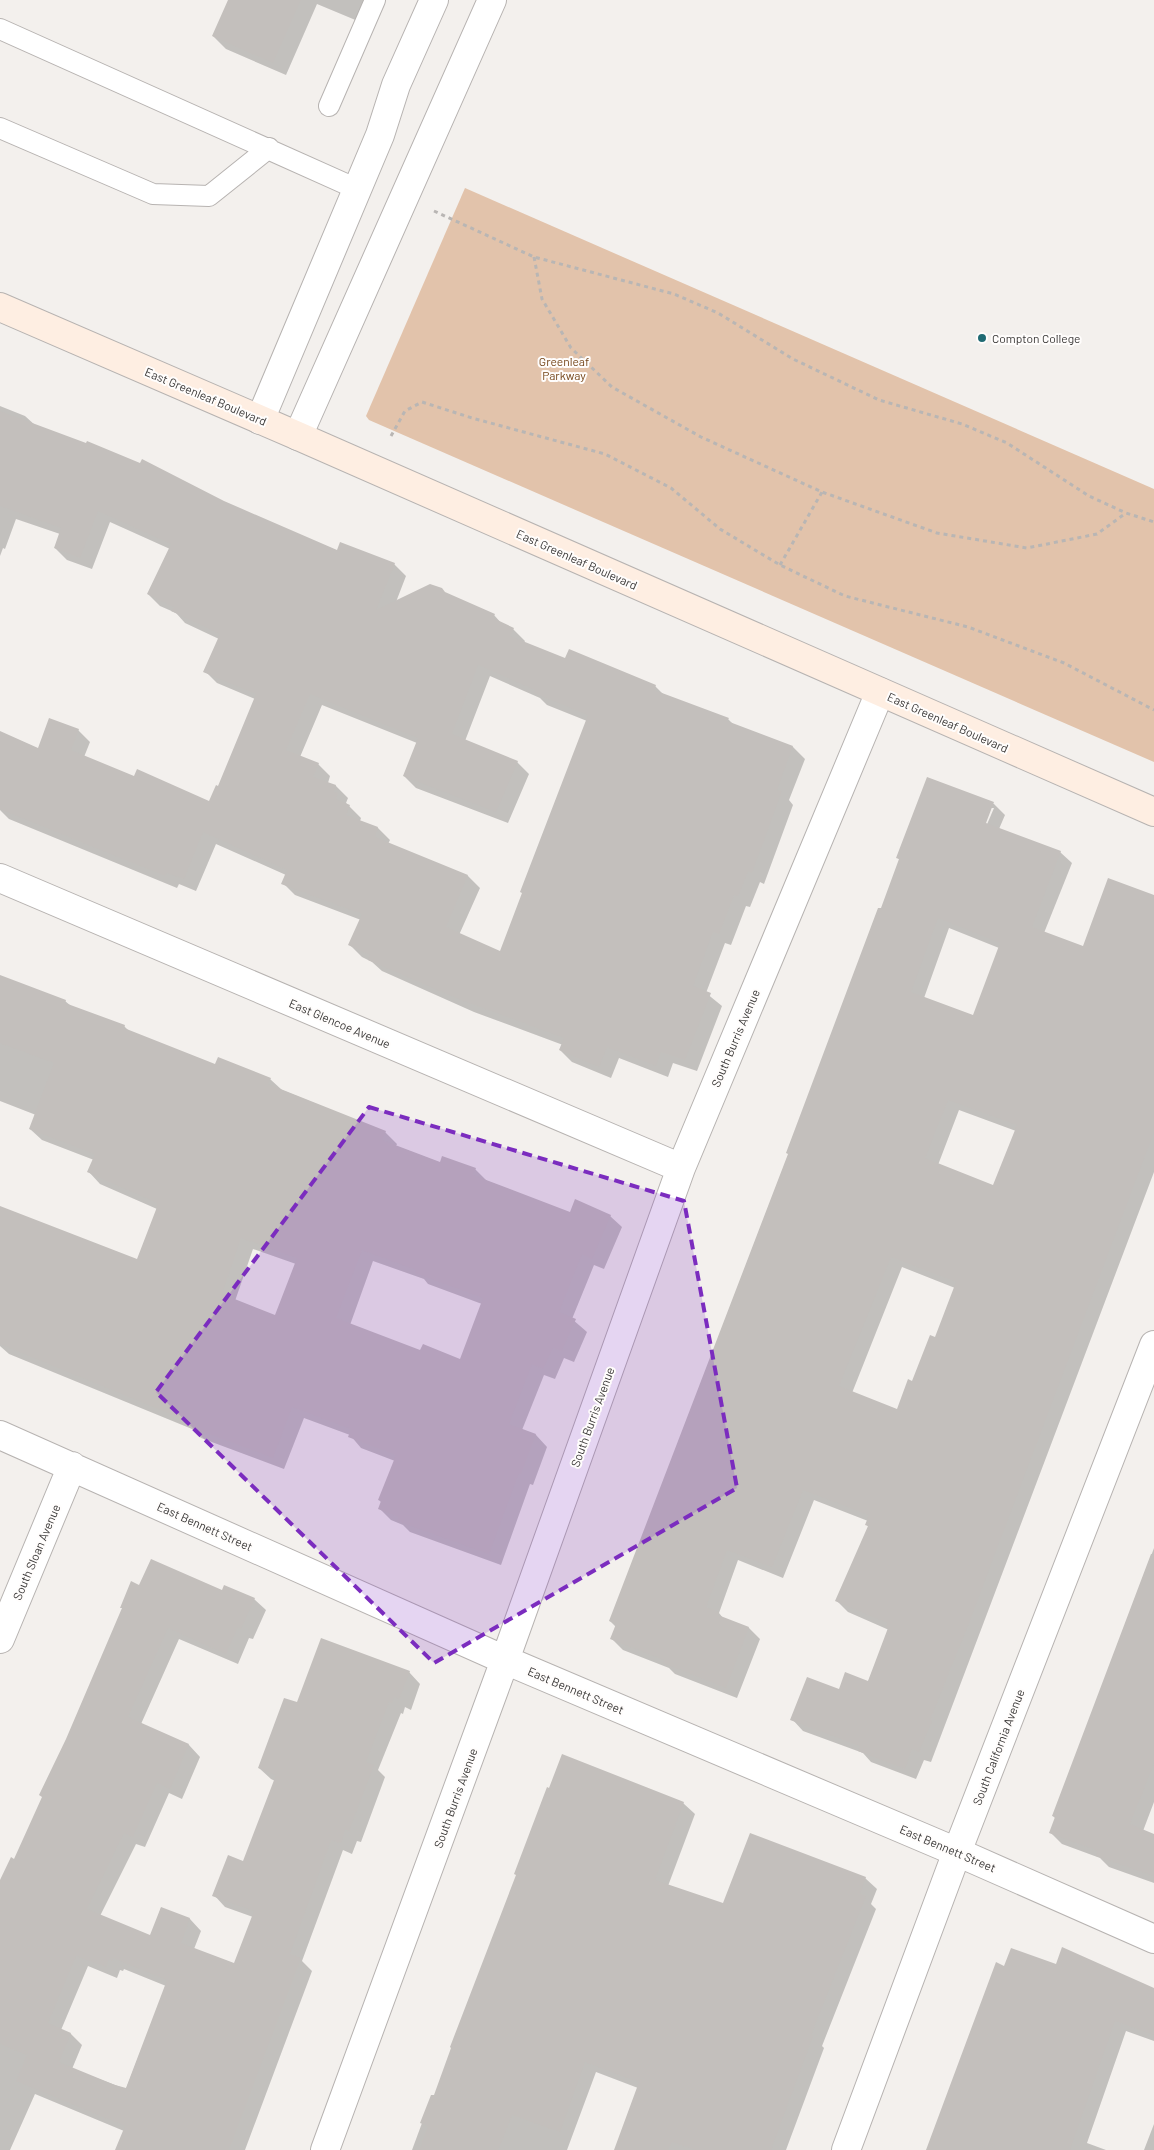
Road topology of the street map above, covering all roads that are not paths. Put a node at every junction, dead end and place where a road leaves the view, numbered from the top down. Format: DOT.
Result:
graph roads {
  1 [pos="375,0"];
  2 [pos="434,0"];
  3 [pos="492,0"];
  4 [pos="0,28"];
  5 [pos="329,106"];
  6 [pos="0,128"];
  7 [pos="269,148"];
  8 [pos="357,189"];
  9 [pos="0,307"];
  10 [pos="260,420"];
  11 [pos="298,436"];
  12 [pos="880,692"];
  13 [pos="1154,812"];
  14 [pos="0,878"];
  15 [pos="681,1168"];
  16 [pos="1154,1345"];
  17 [pos="0,1435"];
  18 [pos="72,1466"];
  19 [pos="0,1639"];
  20 [pos="505,1660"];
  21 [pos="957,1852"];
  22 [pos="1154,1939"];
  23 [pos="326,2150"];
  24 [pos="846,2150"];
  1 -- 5 [label="lane"];
  2 -- 8 [label="street"];
  3 -- 11 [label="street"];
  4 -- 7 [label="lane"];
  6 -- 7 [label="lane"];
  7 -- 8 [label="lane"];
  8 -- 10 [label="street"];
  9 -- 10 [label="street, East Greenleaf Boulevard"];
  10 -- 11 [label="street, East Greenleaf Boulevard"];
  11 -- 12 [label="street, East Greenleaf Boulevard"];
  12 -- 13 [label="street, East Greenleaf Boulevard"];
  12 -- 15 [label="street, South Burris Avenue"];
  14 -- 15 [label="street, East Glencoe Avenue"];
  15 -- 20 [label="street, South Burris Avenue"];
  16 -- 21 [label="street, South California Avenue"];
  17 -- 18 [label="street, East Bennett Street"];
  18 -- 19 [label="street, South Sloan Avenue"];
  18 -- 20 [label="street, East Bennett Street"];
  20 -- 21 [label="street, East Bennett Street"];
  20 -- 23 [label="street, South Burris Avenue"];
  21 -- 22 [label="street, East Bennett Street"];
  21 -- 24 [label="street, South California Avenue"];
}
